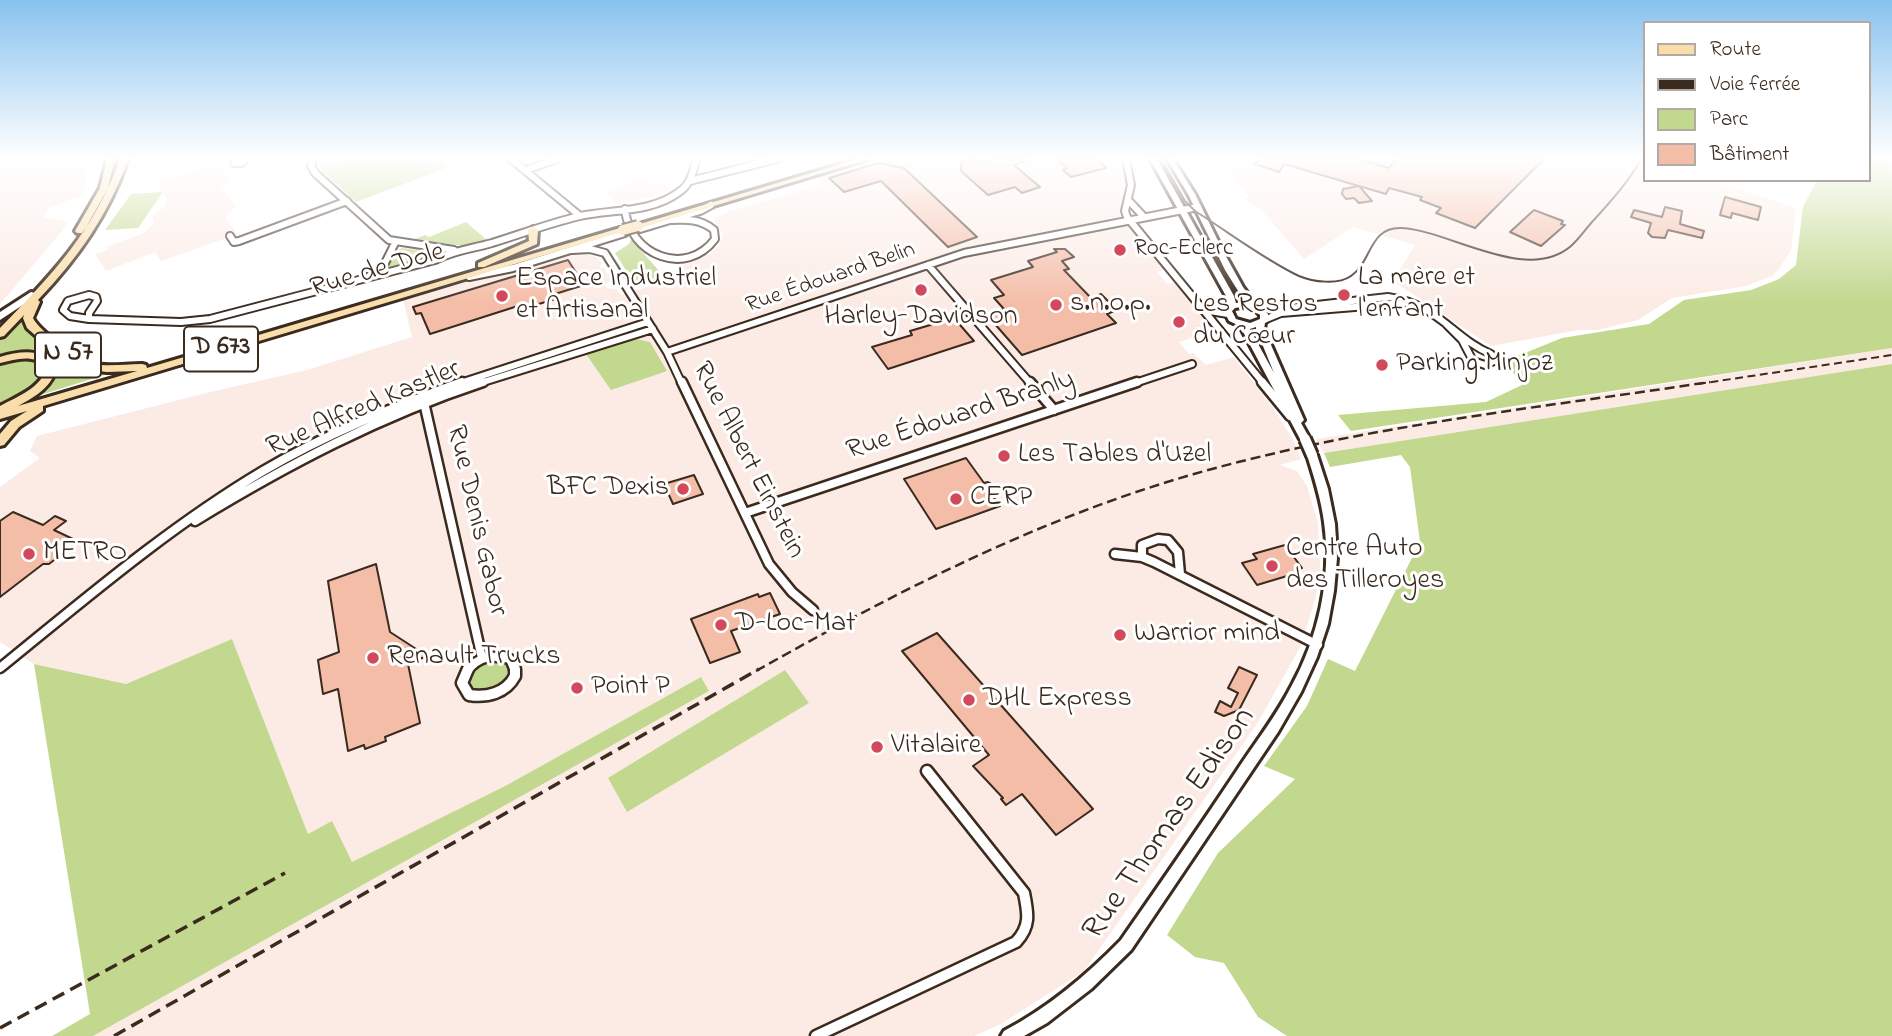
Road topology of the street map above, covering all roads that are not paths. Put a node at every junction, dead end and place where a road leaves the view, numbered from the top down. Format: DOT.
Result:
graph roads {
  1 [pos="94,207"];
  2 [pos="103,207"];
  3 [pos="330,207"];
  4 [pos="354,207"];
  5 [pos="571,207"];
  6 [pos="633,207"];
  7 [pos="697,207"];
  8 [pos="700,207"];
  9 [pos="706,207"];
  10 [pos="1127,207"];
  11 [pos="1135,207"];
  12 [pos="1181,207"];
  13 [pos="1197,207"];
  14 [pos="1198,207"];
  15 [pos="625,209"];
  16 [pos="1183,211"];
  17 [pos="580,215"];
  18 [pos="1143,216"];
  19 [pos="671,220"];
  20 [pos="1132,220"];
  21 [pos="637,227"];
  22 [pos="533,230"];
  23 [pos="621,231"];
  24 [pos="230,236"];
  25 [pos="395,243"];
  26 [pos="455,250"];
  27 [pos="572,250"];
  28 [pos="605,253"];
  29 [pos="928,265"];
  30 [pos="464,272"];
  31 [pos="365,278"];
  32 [pos="443,283"];
  33 [pos="35,295"];
  34 [pos="1361,303"];
  35 [pos="1255,306"];
  36 [pos="1204,310"];
  37 [pos="1230,310"];
  38 [pos="0,317"];
  39 [pos="89,319"];
  40 [pos="1263,321"];
  41 [pos="650,325"];
  42 [pos="1244,325"];
  43 [pos="1447,325"];
  44 [pos="0,327"];
  45 [pos="0,334"];
  46 [pos="1479,349"];
  47 [pos="667,352"];
  48 [pos="1469,352"];
  49 [pos="0,360"];
  50 [pos="1192,364"];
  51 [pos="146,366"];
  52 [pos="109,382"];
  53 [pos="423,398"];
  54 [pos="1054,410"];
  55 [pos="33,411"];
  56 [pos="2,412"];
  57 [pos="1292,418"];
  58 [pos="1305,439"];
  59 [pos="0,442"];
  60 [pos="745,513"];
  61 [pos="1115,554"];
  62 [pos="1142,557"];
  63 [pos="1180,574"];
  64 [pos="813,610"];
  65 [pos="1318,645"];
  66 [pos="482,658"];
  67 [pos="0,668"];
  68 [pos="927,771"];
  69 [pos="816,1036"];
  70 [pos="1009,1036"];
  1 -- 33 [label="main road, N 57"];
  2 -- 33 [label="main road, N 57"];
  3 -- 24 [label="street"];
  4 -- 25 [label="street"];
  5 -- 17 [label="street"];
  6 -- 15 [label="street"];
  7 -- 21 [label="main road, Rue de Dole / D 673"];
  8 -- 21 [label="main road, Rue de Dole / D 673"];
  9 -- 19 [label="street, Rue de Dole"];
  10 -- 20 [label="street"];
  11 -- 18 [label="street"];
  12 -- 16 [label="street"];
  13 -- 16 [label="street, Rue Édouard Belin"];
  14 -- 35 [label="street"];
  15 -- 17 [label="street"];
  15 -- 21 [label="street"];
  16 -- 18 [label="street"];
  16 -- 20 [label="street, Rue Édouard Belin"];
  16 -- 37 [label="street"];
  17 -- 22 [label="street"];
  18 -- 20 [label="street"];
  19 -- 21 [label="street, Rue de Dole"];
  19 -- 21 [label="street, Rue de Dole"];
  20 -- 29 [label="street, Rue Édouard Belin"];
  20 -- 36 [label="street"];
  21 -- 23 [label="main road, Rue de Dole / D 673, bridge"];
  22 -- 26 [label="street"];
  22 -- 30 [label="main road"];
  23 -- 27 [label="street, Rue de Dole"];
  23 -- 28 [label="street"];
  23 -- 30 [label="main road, Rue de Dole / D 673"];
  23 -- 32 [label="main road, Rue de Dole / D 673"];
  25 -- 26 [label="street"];
  25 -- 31 [label="street"];
  26 -- 31 [label="street"];
  27 -- 28 [label="street"];
  27 -- 32 [label="street, Rue de Dole"];
  28 -- 41 [label="street, Rue Albert Einstein"];
  29 -- 47 [label="street, Rue Édouard Belin"];
  29 -- 54 [label="street"];
  30 -- 51 [label="main road, Rue de Dole / D 673"];
  31 -- 39 [label="street"];
  32 -- 52 [label="main road, Rue de Dole / D 673"];
  33 -- 38 [label="main road"];
  33 -- 44 [label="main road, N 57"];
  33 -- 45 [label="main road, N 57"];
  33 -- 51 [label="main road, N 57"];
  34 -- 35 [label="street"];
  34 -- 40 [label="street"];
  34 -- 43 [label="street"];
  35 -- 37 [label="street"];
  35 -- 40 [label="street"];
  36 -- 37 [label="street"];
  36 -- 57 [label="street"];
  37 -- 42 [label="street"];
  39 -- 39 [label="street"];
  40 -- 42 [label="street"];
  40 -- 58 [label="street"];
  41 -- 47 [label="street, Rue Albert Einstein"];
  41 -- 53 [label="street, Rue Alfred Kastler"];
  42 -- 57 [label="street"];
  43 -- 46 [label="street"];
  43 -- 48 [label="street"];
  46 -- 48 [label="street"];
  46 -- 48 [label="street"];
  47 -- 60 [label="street, Rue Albert Einstein"];
  49 -- 56 [label="main road"];
  50 -- 54 [label="street, Rue Édouard Branly"];
  51 -- 56 [label="main road, Rue de Dole / D 673"];
  52 -- 55 [label="main road"];
  52 -- 56 [label="main road, Rue de Dole / D 673"];
  53 -- 66 [label="street, Rue Denis Gabor"];
  53 -- 67 [label="street, Rue Alfred Kastler"];
  54 -- 60 [label="street, Rue Édouard Branly"];
  55 -- 56 [label="street"];
  55 -- 59 [label="main road"];
  57 -- 58 [label="street"];
  58 -- 65 [label="street, Rue Thomas Edison, bridge"];
  60 -- 64 [label="street, Rue Albert Einstein"];
  61 -- 62 [label="street"];
  62 -- 63 [label="street"];
  62 -- 63 [label="street"];
  63 -- 65 [label="street"];
  65 -- 70 [label="street, Rue Thomas Edison"];
  66 -- 66 [label="street"];
  68 -- 69 [label="street"];
}
